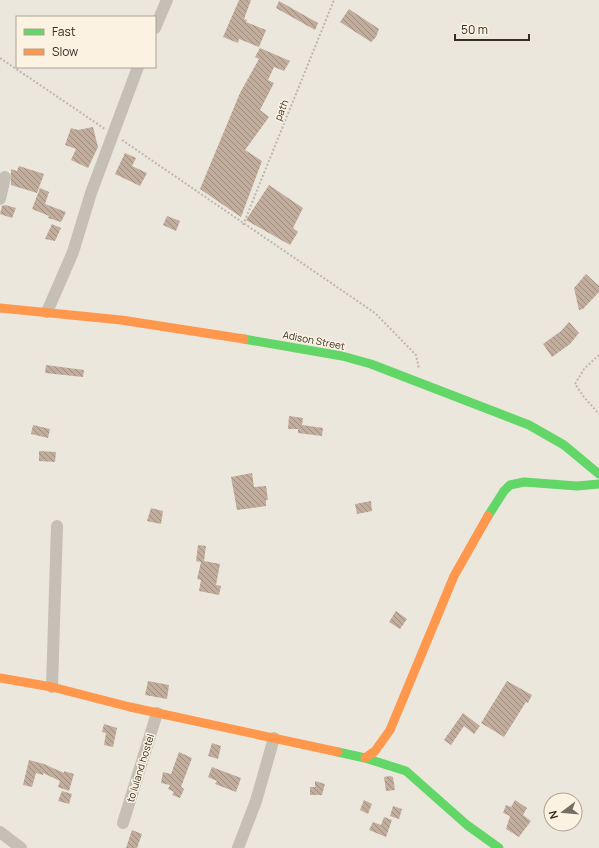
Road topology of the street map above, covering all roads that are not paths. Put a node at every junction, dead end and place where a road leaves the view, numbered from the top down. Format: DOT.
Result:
graph roads {
  1 [pos="167,0"];
  2 [pos="156,26"];
  3 [pos="138,68"];
  4 [pos="5,177"];
  5 [pos="0,199"];
  6 [pos="0,308"];
  7 [pos="47,312"];
  8 [pos="599,474"];
  9 [pos="599,484"];
  10 [pos="58,526"];
  11 [pos="0,678"];
  12 [pos="52,687"];
  13 [pos="157,713"];
  14 [pos="274,738"];
  15 [pos="365,758"];
  16 [pos="123,823"];
  17 [pos="0,832"];
  18 [pos="21,848"];
  19 [pos="238,848"];
  20 [pos="499,848"];
  1 -- 2 [label="street"];
  3 -- 7 [label="street"];
  4 -- 5 [label="street"];
  6 -- 7 [label="street, Adison Street"];
  7 -- 8 [label="street, Adison Street"];
  9 -- 15 [label="street"];
  10 -- 12 [label="street"];
  11 -- 12 [label="street"];
  12 -- 13 [label="street"];
  13 -- 14 [label="street"];
  13 -- 16 [label="street, to luland hostel"];
  14 -- 15 [label="street"];
  14 -- 19 [label="street"];
  15 -- 20 [label="street"];
  17 -- 18 [label="street"];
}
